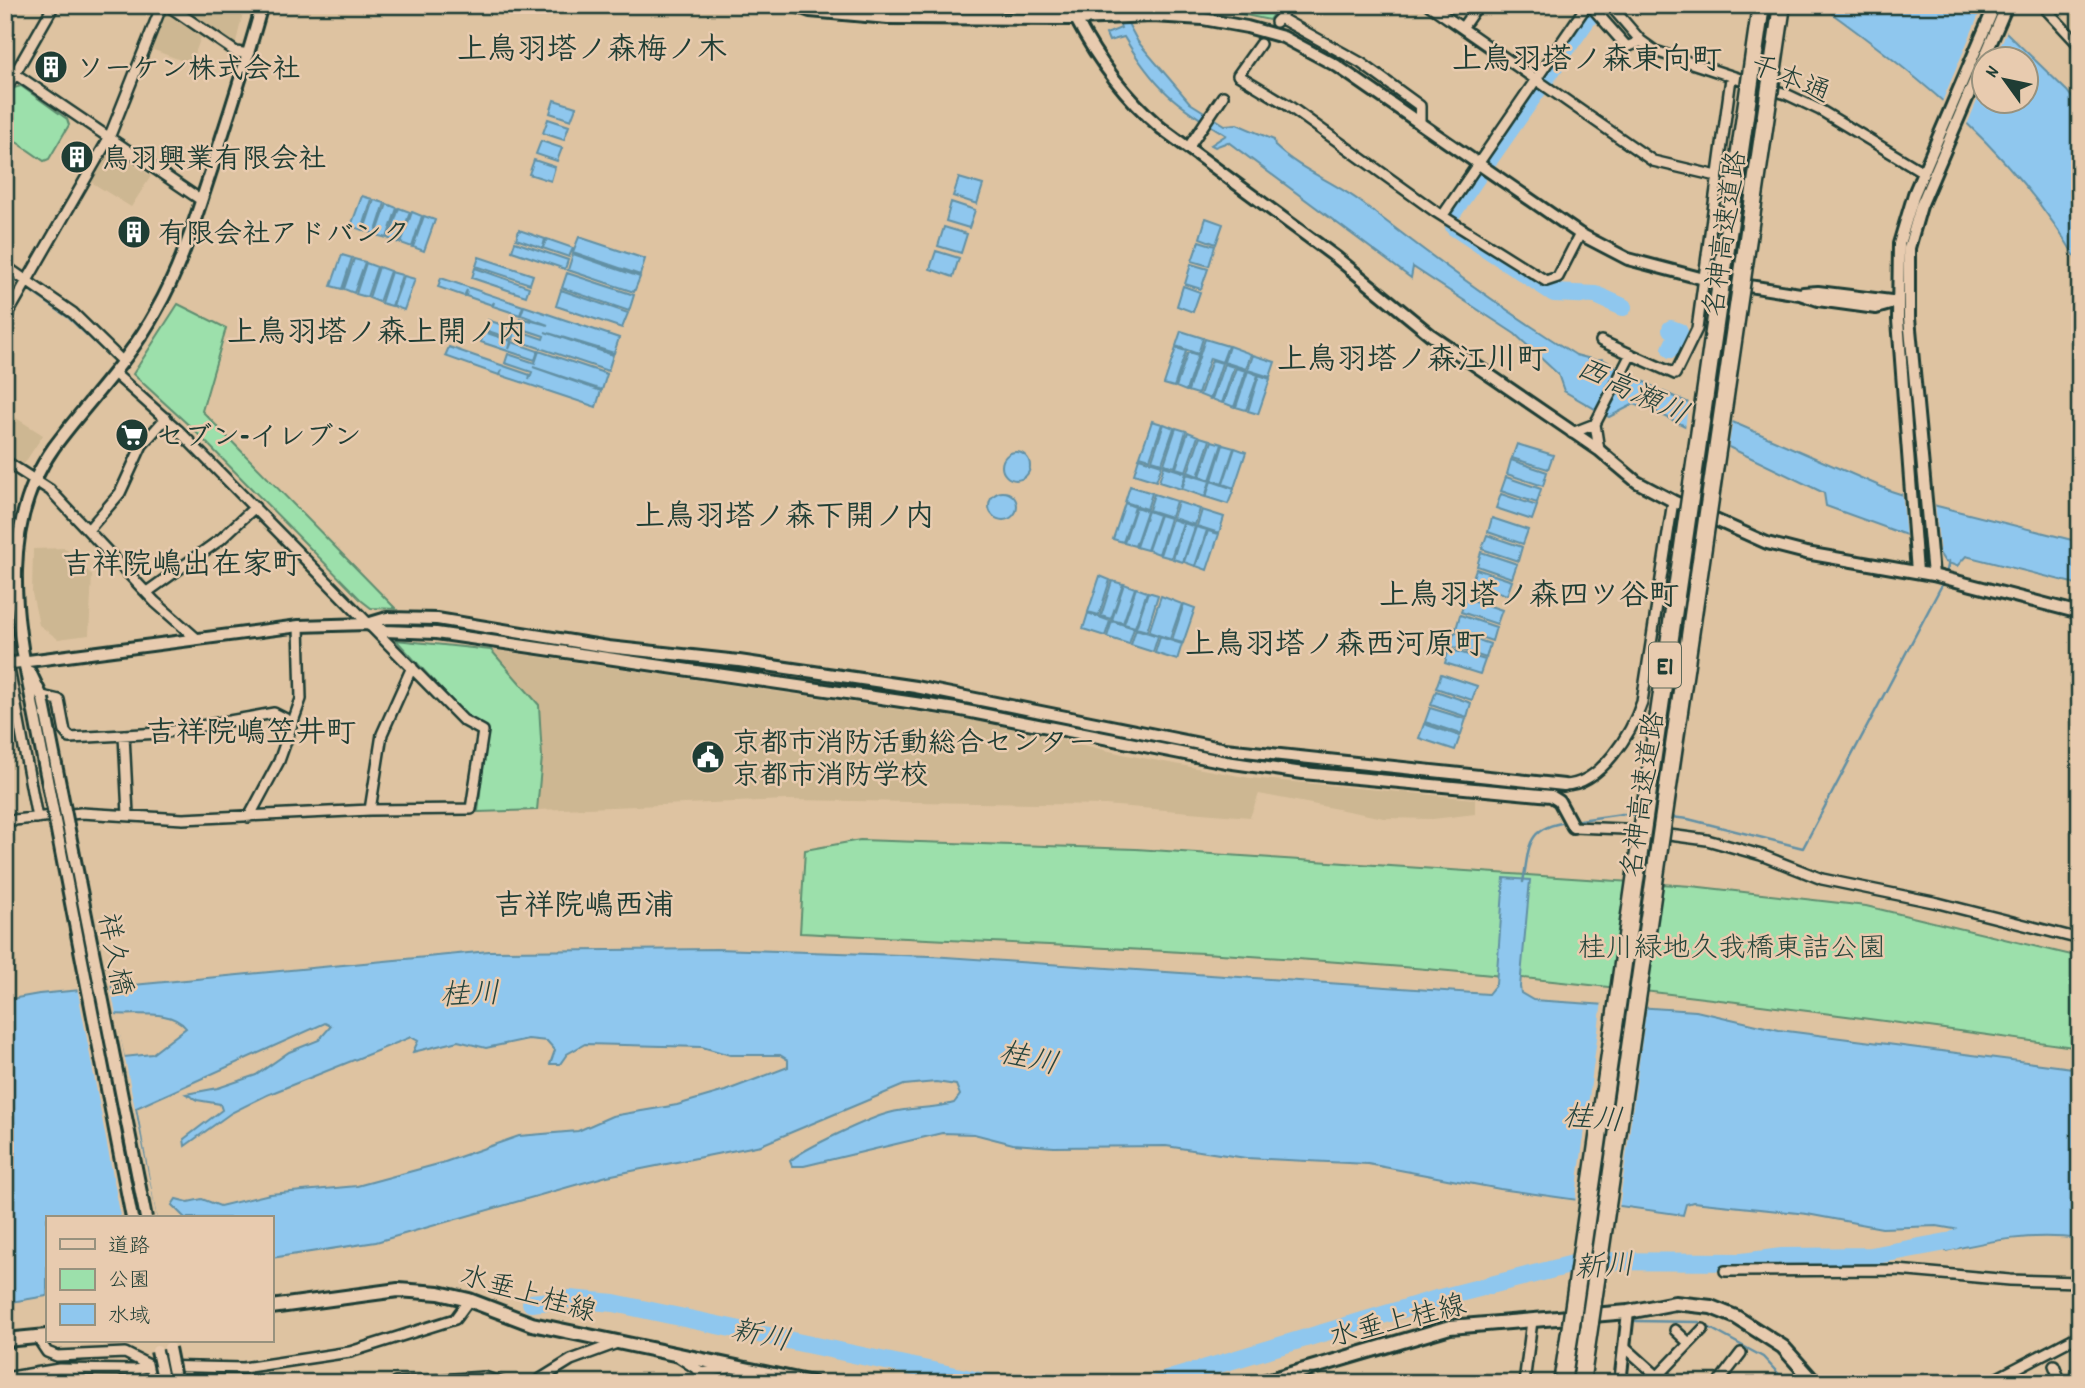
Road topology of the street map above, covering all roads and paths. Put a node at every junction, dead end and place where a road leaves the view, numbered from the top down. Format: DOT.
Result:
graph roads {
  1 [pos="54,5"];
  2 [pos="164,5"];
  3 [pos="262,5"];
  4 [pos="793,5"];
  5 [pos="1287,5"];
  6 [pos="1429,5"];
  7 [pos="1478,5"];
  8 [pos="1589,5"];
  9 [pos="1610,5"];
  10 [pos="1761,5"];
  11 [pos="1783,5"];
  12 [pos="1995,5"];
  13 [pos="2007,5"];
  14 [pos="2042,5"];
  15 [pos="851,9"];
  16 [pos="1076,19"];
  17 [pos="1462,28"];
  18 [pos="1641,41"];
  19 [pos="1260,44"];
  20 [pos="2080,46"];
  21 [pos="249,54"];
  22 [pos="5,67"];
  23 [pos="15,74"];
  24 [pos="1731,78"];
  25 [pos="1540,82"];
  26 [pos="5,91"];
  27 [pos="1223,96"];
  28 [pos="1420,124"];
  29 [pos="109,138"];
  30 [pos="1190,145"];
  31 [pos="1934,159"];
  32 [pos="1478,164"];
  33 [pos="1923,172"];
  34 [pos="1717,176"];
  35 [pos="201,201"];
  36 [pos="1443,215"];
  37 [pos="1580,234"];
  38 [pos="5,267"];
  39 [pos="1704,279"];
  40 [pos="27,281"];
  41 [pos="1903,302"];
  42 [pos="5,319"];
  43 [pos="1601,341"];
  44 [pos="1631,354"];
  45 [pos="123,362"];
  46 [pos="114,373"];
  47 [pos="166,418"];
  48 [pos="1595,424"];
  49 [pos="1572,433"];
  50 [pos="1599,450"];
  51 [pos="5,461"];
  52 [pos="1911,463"];
  53 [pos="1924,463"];
  54 [pos="33,480"];
  55 [pos="1673,501"];
  56 [pos="255,508"];
  57 [pos="89,529"];
  58 [pos="1917,572"];
  59 [pos="1933,575"];
  60 [pos="147,592"];
  61 [pos="2080,613"];
  62 [pos="367,624"];
  63 [pos="299,626"];
  64 [pos="197,639"];
  65 [pos="24,660"];
  66 [pos="7,663"];
  67 [pos="412,667"];
  68 [pos="39,699"];
  69 [pos="292,722"];
  70 [pos="1126,729"];
  71 [pos="124,735"];
  72 [pos="1124,743"];
  73 [pos="1564,785"];
  74 [pos="370,810"];
  75 [pos="128,814"];
  76 [pos="249,817"];
  77 [pos="37,818"];
  78 [pos="5,821"];
  79 [pos="1573,827"];
  80 [pos="2080,939"];
  81 [pos="132,1216"];
  82 [pos="146,1216"];
  83 [pos="1725,1271"];
  84 [pos="2080,1282"];
  85 [pos="470,1300"];
  86 [pos="273,1307"];
  87 [pos="1628,1312"];
  88 [pos="1532,1321"];
  89 [pos="1703,1329"];
  90 [pos="1675,1330"];
  91 [pos="2080,1335"];
  92 [pos="42,1336"];
  93 [pos="5,1340"];
  94 [pos="620,1342"];
  95 [pos="1689,1343"];
  96 [pos="169,1345"];
  97 [pos="157,1346"];
  98 [pos="1625,1346"];
  99 [pos="673,1352"];
  100 [pos="1741,1353"];
  101 [pos="2054,1365"];
  102 [pos="151,1366"];
  103 [pos="736,1366"];
  104 [pos="185,1369"];
  105 [pos="703,1373"];
  106 [pos="5,1378"];
  107 [pos="1662,1379"];
  108 [pos="1720,1382"];
  109 [pos="154,1383"];
  110 [pos="164,1383"];
  111 [pos="176,1383"];
  112 [pos="188,1383"];
  113 [pos="395,1383"];
  114 [pos="502,1383"];
  115 [pos="534,1383"];
  116 [pos="697,1383"];
  117 [pos="812,1383"];
  118 [pos="1260,1383"];
  119 [pos="1524,1383"];
  120 [pos="1562,1383"];
  121 [pos="1581,1383"];
  122 [pos="1620,1383"];
  123 [pos="1815,1383"];
  124 [pos="1989,1383"];
  125 [pos="2061,1383"];
  1 -- 23 [label="street"];
  2 -- 21 [label="street"];
  2 -- 29 [label="street"];
  3 -- 21 [label="street"];
  4 -- 15 [label="street"];
  5 -- 28 [label="street"];
  6 -- 17 [label="street"];
  7 -- 17 [label="street"];
  8 -- 18 [label="street"];
  8 -- 25 [label="street"];
  9 -- 18 [label="street, 千本通"];
  10 -- 120 [label="highway, 名神高速道路 / E1, bridge"];
  11 -- 121 [label="highway, 名神高速道路 / E1, bridge"];
  12 -- 31 [label="street"];
  13 -- 31 [label="street"];
  14 -- 20 [label="street"];
  15 -- 16 [label="street"];
  16 -- 28 [label="street"];
  16 -- 30 [label="street"];
  17 -- 25 [label="street"];
  18 -- 24 [label="street, 千本通"];
  19 -- 36 [label="street"];
  21 -- 35 [label="street"];
  22 -- 23 [label="street"];
  23 -- 26 [label="street"];
  23 -- 29 [label="street"];
  24 -- 33 [label="street, 千本通"];
  24 -- 34 [label="street"];
  25 -- 32 [label="street"];
  25 -- 34 [label="street"];
  27 -- 30 [label="street"];
  28 -- 32 [label="street"];
  29 -- 35 [label="street"];
  29 -- 40 [label="street"];
  30 -- 49 [label="street"];
  31 -- 33 [label="street"];
  31 -- 41 [label="street"];
  32 -- 36 [label="street"];
  32 -- 37 [label="street"];
  33 -- 41 [label="street"];
  34 -- 39 [label="street"];
  35 -- 45 [label="street"];
  36 -- 37 [label="street"];
  37 -- 39 [label="street"];
  38 -- 40 [label="street"];
  39 -- 41 [label="street"];
  39 -- 44 [label="street"];
  40 -- 42 [label="street"];
  40 -- 45 [label="street"];
  41 -- 52 [label="street"];
  41 -- 53 [label="street"];
  43 -- 44 [label="street"];
  44 -- 48 [label="street"];
  45 -- 46 [label="street"];
  46 -- 47 [label="street"];
  46 -- 54 [label="street"];
  47 -- 56 [label="street"];
  47 -- 57 [label="street"];
  48 -- 49 [label="street"];
  48 -- 50 [label="street"];
  49 -- 50 [label="street"];
  50 -- 55 [label="street"];
  51 -- 54 [label="street"];
  52 -- 53 [label="street"];
  52 -- 58 [label="street"];
  53 -- 59 [label="street"];
  54 -- 57 [label="street"];
  54 -- 65 [label="street"];
  55 -- 58 [label="street"];
  55 -- 73 [label="street"];
  56 -- 60 [label="street"];
  56 -- 62 [label="street"];
  57 -- 60 [label="street"];
  58 -- 59 [label="street"];
  59 -- 61 [label="street"];
  60 -- 64 [label="street"];
  62 -- 63 [label="street"];
  62 -- 67 [label="street"];
  62 -- 70 [label="street"];
  62 -- 72 [label="street"];
  63 -- 64 [label="street"];
  63 -- 69 [label="street"];
  64 -- 65 [label="street"];
  65 -- 66 [label="street"];
  65 -- 68 [label="street"];
  66 -- 77 [label="street"];
  67 -- 74 [label="street"];
  67 -- 74 [label="street"];
  68 -- 71 [label="street"];
  68 -- 81 [label="street, 祥久橋, bridge"];
  68 -- 82 [label="street, 祥久橋, bridge"];
  69 -- 71 [label="street"];
  69 -- 76 [label="street"];
  70 -- 72 [label="street"];
  70 -- 73 [label="street"];
  71 -- 75 [label="street"];
  72 -- 79 [label="street"];
  74 -- 76 [label="street"];
  75 -- 76 [label="street"];
  75 -- 77 [label="street"];
  77 -- 78 [label="street"];
  79 -- 80 [label="street"];
  83 -- 84 [label="street"];
  85 -- 86 [label="main road, 水垂上桂線"];
  85 -- 94 [label="main road, 水垂上桂線"];
  85 -- 104 [label="street"];
  87 -- 88 [label="main road, 水垂上桂線"];
  87 -- 98 [label="street"];
  87 -- 123 [label="main road, 水垂上桂線"];
  88 -- 118 [label="main road, 水垂上桂線"];
  88 -- 119 [label="street"];
  89 -- 95 [label="street"];
  90 -- 95 [label="street"];
  91 -- 124 [label="street"];
  92 -- 93 [label="main road"];
  92 -- 102 [label="street"];
  94 -- 99 [label="main road, 水垂上桂線"];
  94 -- 115 [label="street"];
  95 -- 107 [label="street"];
  96 -- 111 [label="street, bridge"];
  97 -- 110 [label="street, bridge"];
  98 -- 107 [label="street"];
  98 -- 122 [label="street"];
  99 -- 103 [label="main road, 水垂上桂線"];
  99 -- 105 [label="street"];
  100 -- 108 [label="street"];
  101 -- 125 [label="street"];
  102 -- 104 [label="street"];
  102 -- 106 [label="street"];
  102 -- 109 [label="street"];
  103 -- 105 [label="street"];
  103 -- 117 [label="main road, 水垂上桂線"];
  104 -- 112 [label="street"];
  105 -- 116 [label="street"];
  113 -- 114 [label="street"];
}
